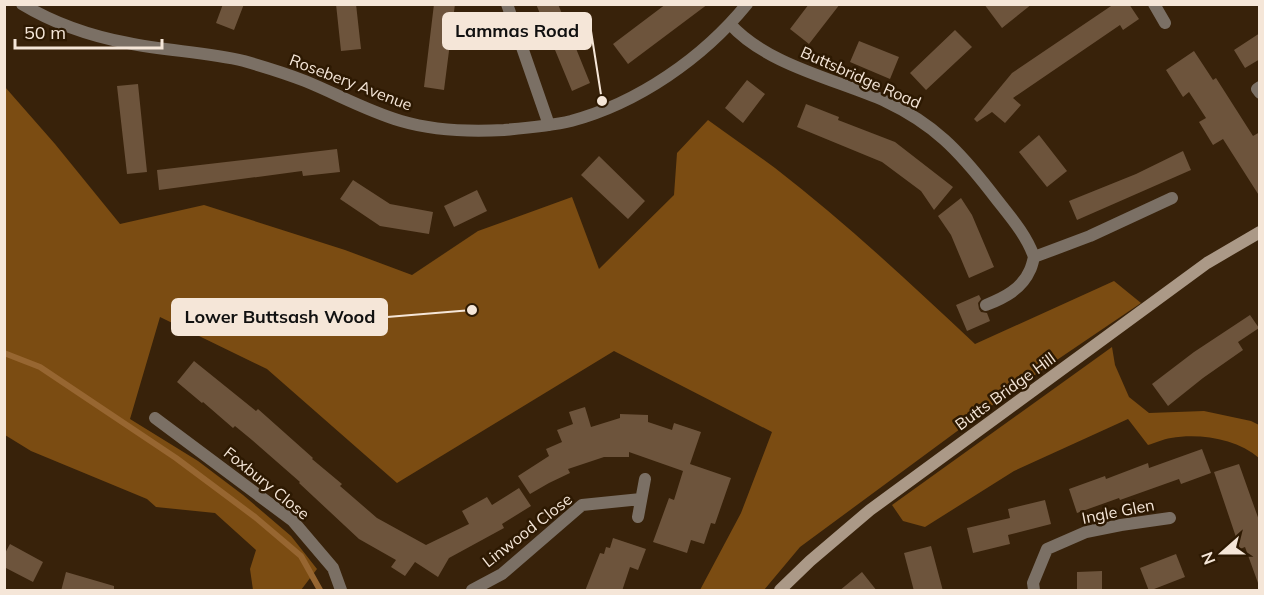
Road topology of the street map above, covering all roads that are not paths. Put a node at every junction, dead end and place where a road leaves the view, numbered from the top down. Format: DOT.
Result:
graph roads {
  1 [pos="22,4"];
  2 [pos="507,4"];
  3 [pos="747,4"];
  4 [pos="1154,4"];
  5 [pos="1165,23"];
  6 [pos="730,24"];
  7 [pos="1260,87"];
  8 [pos="1260,93"];
  9 [pos="549,125"];
  10 [pos="1172,198"];
  11 [pos="1260,232"];
  12 [pos="1034,257"];
  13 [pos="987,305"];
  14 [pos="155,418"];
  15 [pos="645,479"];
  16 [pos="640,499"];
  17 [pos="638,517"];
  18 [pos="1170,518"];
  19 [pos="341,591"];
  20 [pos="471,591"];
  21 [pos="780,591"];
  22 [pos="1034,591"];
  1 -- 9 [label="street, Rosebery Avenue"];
  2 -- 9 [label="street"];
  3 -- 6 [label="street, Rosebery Avenue"];
  4 -- 5 [label="street"];
  6 -- 9 [label="street, Rosebery Avenue"];
  6 -- 12 [label="street, Buttsbridge Road"];
  7 -- 8 [label="street"];
  10 -- 12 [label="street"];
  11 -- 21 [label="street, Butts Bridge Hill"];
  12 -- 13 [label="street"];
  14 -- 19 [label="street, Foxbury Close"];
  15 -- 16 [label="street"];
  16 -- 17 [label="street"];
  16 -- 20 [label="street, Linwood Close"];
  18 -- 22 [label="street, Ingle Glen"];
}
